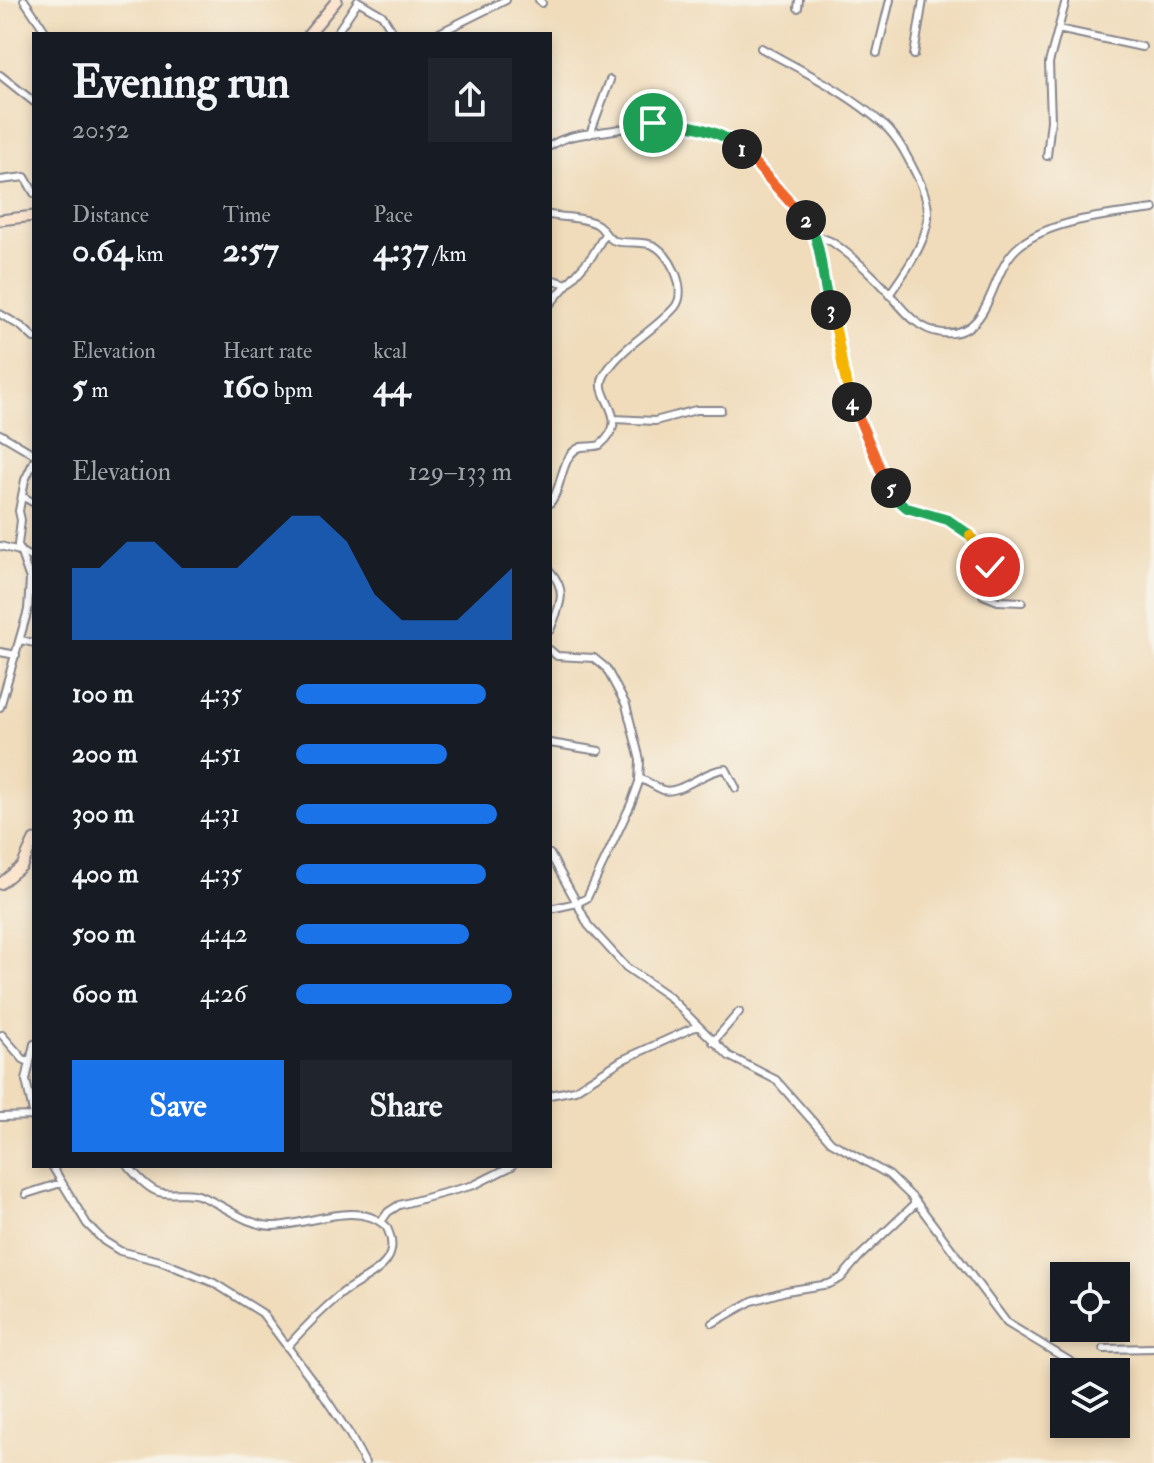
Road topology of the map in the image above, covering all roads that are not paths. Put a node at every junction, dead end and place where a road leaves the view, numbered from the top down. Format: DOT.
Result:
graph roads {
  1 [pos="24,0"];
  2 [pos="337,0"];
  3 [pos="358,0"];
  4 [pos="506,0"];
  5 [pos="890,0"];
  6 [pos="923,0"];
  7 [pos="1066,0"];
  8 [pos="1058,29"];
  9 [pos="46,32"];
  10 [pos="311,32"];
  11 [pos="337,32"];
  12 [pos="393,32"];
  13 [pos="441,32"];
  14 [pos="1142,47"];
  15 [pos="761,48"];
  16 [pos="877,53"];
  17 [pos="914,55"];
  18 [pos="0,75"];
  19 [pos="610,80"];
  20 [pos="32,100"];
  21 [pos="590,134"];
  22 [pos="552,145"];
  23 [pos="1047,156"];
  24 [pos="0,180"];
  25 [pos="32,189"];
  26 [pos="1154,209"];
  27 [pos="552,215"];
  28 [pos="32,216"];
  29 [pos="0,220"];
  30 [pos="605,234"];
  31 [pos="816,235"];
  32 [pos="552,280"];
  33 [pos="567,284"];
  34 [pos="889,295"];
  35 [pos="552,302"];
  36 [pos="0,314"];
  37 [pos="32,337"];
  38 [pos="721,410"];
  39 [pos="614,419"];
  40 [pos="0,434"];
  41 [pos="32,453"];
  42 [pos="32,465"];
  43 [pos="22,496"];
  44 [pos="552,500"];
  45 [pos="32,502"];
  46 [pos="0,546"];
  47 [pos="20,551"];
  48 [pos="32,558"];
  49 [pos="552,574"];
  50 [pos="1022,602"];
  51 [pos="552,626"];
  52 [pos="21,640"];
  53 [pos="32,643"];
  54 [pos="0,652"];
  55 [pos="552,652"];
  56 [pos="16,655"];
  57 [pos="0,707"];
  58 [pos="552,743"];
  59 [pos="599,751"];
  60 [pos="639,778"];
  61 [pos="736,788"];
  62 [pos="32,844"];
  63 [pos="552,858"];
  64 [pos="0,884"];
  65 [pos="577,903"];
  66 [pos="552,909"];
  67 [pos="739,1012"];
  68 [pos="697,1026"];
  69 [pos="2,1035"];
  70 [pos="713,1042"];
  71 [pos="31,1059"];
  72 [pos="552,1095"];
  73 [pos="32,1107"];
  74 [pos="32,1116"];
  75 [pos="0,1117"];
  76 [pos="53,1168"];
  77 [pos="130,1168"];
  78 [pos="508,1168"];
  79 [pos="61,1183"];
  80 [pos="26,1194"];
  81 [pos="914,1199"];
  82 [pos="381,1222"];
  83 [pos="713,1323"];
  84 [pos="287,1347"];
  85 [pos="1154,1348"];
  86 [pos="1104,1349"];
  87 [pos="1065,1358"];
  88 [pos="365,1463"];
  1 -- 9 [label="street"];
  2 -- 10 [label="street"];
  3 -- 11 [label="street"];
  3 -- 12 [label="street"];
  4 -- 13 [label="street"];
  5 -- 16 [label="street"];
  6 -- 17 [label="street"];
  7 -- 8 [label="street"];
  8 -- 14 [label="street"];
  8 -- 23 [label="street"];
  15 -- 34 [label="street"];
  18 -- 20 [label="street"];
  19 -- 21 [label="street"];
  21 -- 22 [label="street"];
  21 -- 31 [label="street"];
  24 -- 25 [label="street"];
  26 -- 34 [label="street"];
  27 -- 30 [label="street"];
  28 -- 29 [label="street"];
  30 -- 33 [label="street"];
  30 -- 39 [label="street"];
  31 -- 34 [label="street"];
  31 -- 50 [label="street"];
  32 -- 33 [label="street"];
  33 -- 35 [label="street"];
  36 -- 37 [label="street"];
  38 -- 39 [label="street"];
  39 -- 44 [label="street"];
  40 -- 41 [label="street"];
  42 -- 43 [label="street"];
  43 -- 45 [label="street"];
  43 -- 47 [label="street"];
  46 -- 47 [label="street"];
  47 -- 48 [label="street"];
  47 -- 52 [label="street"];
  49 -- 51 [label="street"];
  52 -- 53 [label="street"];
  52 -- 56 [label="street"];
  54 -- 56 [label="street"];
  55 -- 60 [label="street"];
  56 -- 57 [label="street"];
  58 -- 59 [label="street"];
  60 -- 61 [label="street"];
  60 -- 65 [label="street"];
  62 -- 64 [label="street"];
  63 -- 65 [label="street"];
  65 -- 66 [label="street"];
  65 -- 68 [label="street"];
  67 -- 70 [label="street"];
  68 -- 70 [label="street"];
  68 -- 72 [label="street"];
  69 -- 71 [label="street"];
  70 -- 81 [label="street"];
  71 -- 73 [label="street"];
  74 -- 75 [label="street"];
  76 -- 79 [label="street"];
  77 -- 82 [label="street"];
  78 -- 82 [label="street"];
  79 -- 80 [label="street"];
  79 -- 84 [label="street"];
  81 -- 83 [label="street"];
  81 -- 87 [label="street"];
  82 -- 84 [label="street"];
  84 -- 88 [label="street"];
  85 -- 86 [label="street"];
}
